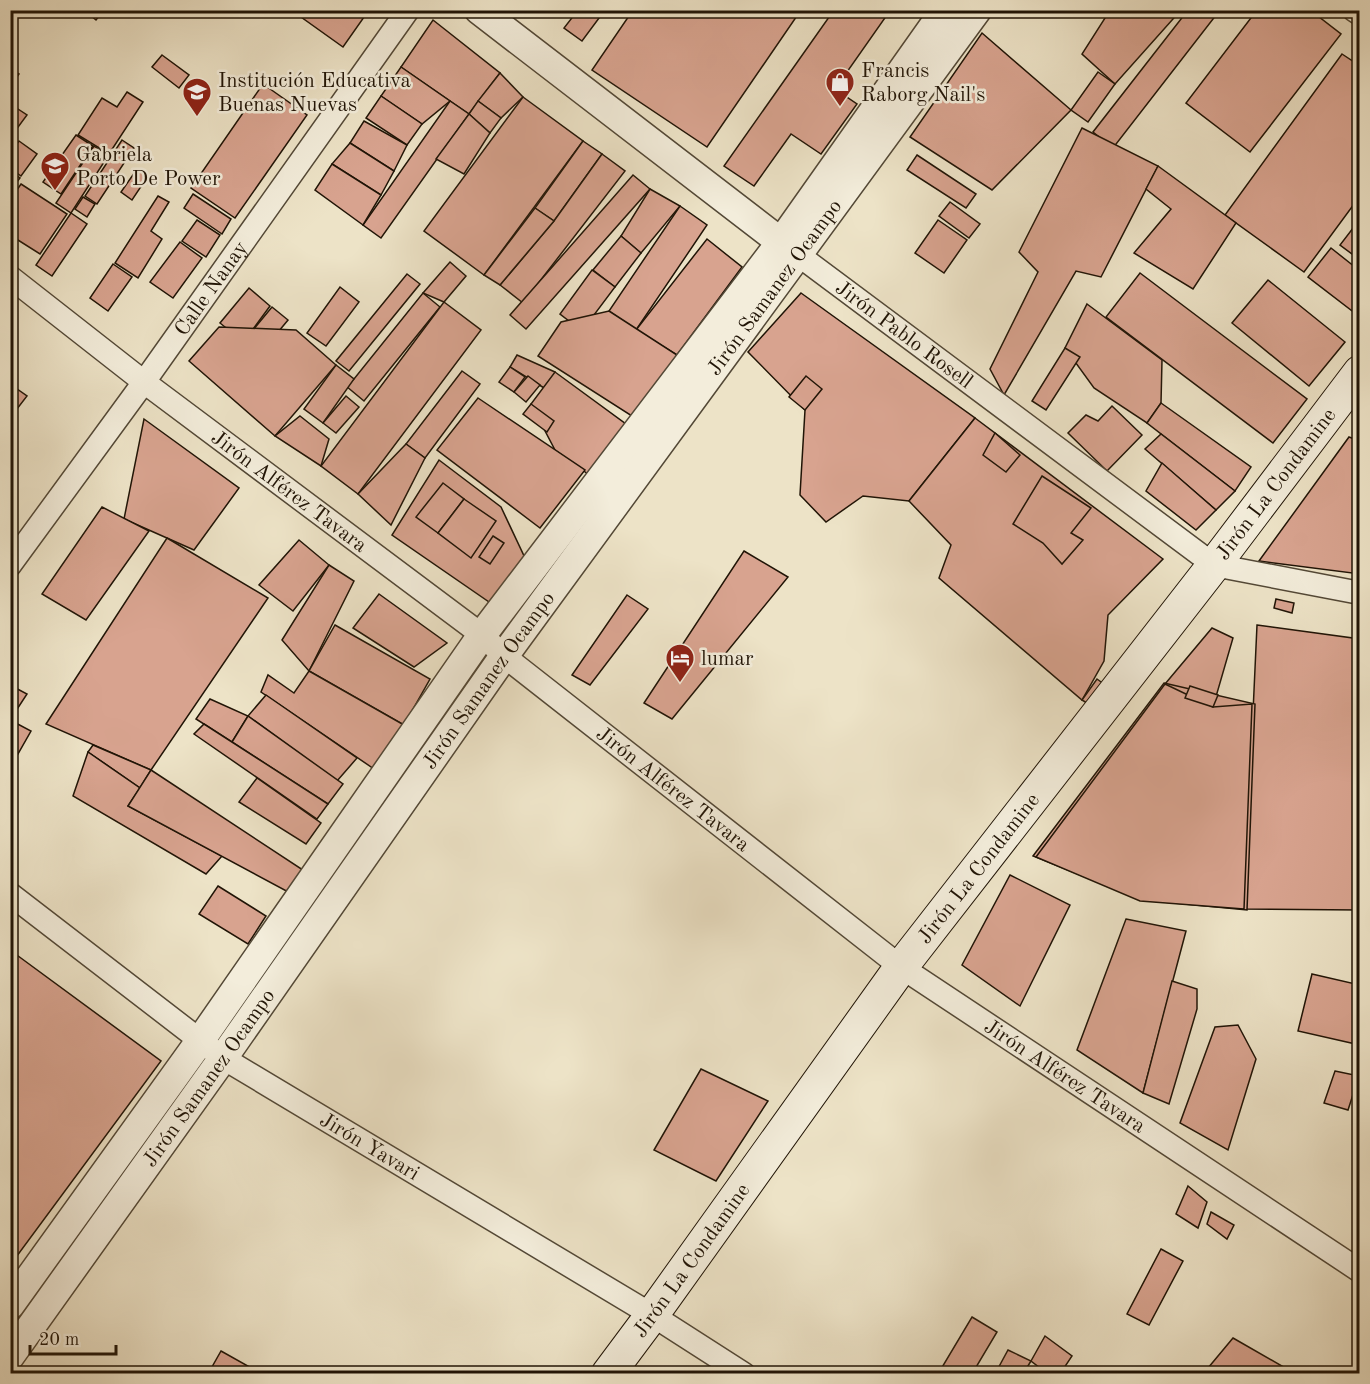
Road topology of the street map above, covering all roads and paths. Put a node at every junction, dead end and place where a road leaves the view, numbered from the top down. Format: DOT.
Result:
graph roads {
  1 [pos="408,10"];
  2 [pos="479,10"];
  3 [pos="945,10"];
  4 [pos="976,10"];
  5 [pos="1354,10"];
  6 [pos="1359,14"];
  7 [pos="789,248"];
  8 [pos="10,277"];
  9 [pos="1359,372"];
  10 [pos="144,382"];
  11 [pos="10,565"];
  12 [pos="1214,565"];
  13 [pos="1359,593"];
  14 [pos="482,635"];
  15 [pos="504,656"];
  16 [pos="10,894"];
  17 [pos="901,967"];
  18 [pos="212,1049"];
  19 [pos="1359,1271"];
  20 [pos="10,1305"];
  21 [pos="652,1315"];
  22 [pos="10,1356"];
  23 [pos="608,1374"];
  24 [pos="744,1374"];
  1 -- 10 [label="street, Calle Nanay"];
  2 -- 7 [label="street, Jirón Pablo Rosell"];
  3 -- 7 [label="street, Jirón Samanez Ocampo"];
  4 -- 7 [label="street, Jirón Samanez Ocampo"];
  5 -- 6 [label="street"];
  7 -- 12 [label="street, Jirón Pablo Rosell"];
  7 -- 14 [label="street, Jirón Samanez Ocampo"];
  7 -- 15 [label="street, Jirón Samanez Ocampo"];
  8 -- 10 [label="street, Jirón Alférez Tavara"];
  9 -- 12 [label="main road, Jirón La Condamine"];
  10 -- 11 [label="street, Calle Nanay"];
  10 -- 14 [label="street, Jirón Alférez Tavara"];
  12 -- 13 [label="street, Jirón Pablo Rosell"];
  12 -- 17 [label="main road, Jirón La Condamine"];
  14 -- 15 [label="street, Jirón Alférez Tavara"];
  14 -- 18 [label="street, Jirón Samanez Ocampo"];
  15 -- 17 [label="street, Jirón Alférez Tavara"];
  15 -- 18 [label="street, Jirón Samanez Ocampo"];
  16 -- 18 [label="street, Jirón Yavari"];
  17 -- 19 [label="street, Jirón Alférez Tavara"];
  17 -- 21 [label="main road, Jirón La Condamine"];
  18 -- 20 [label="street, Jirón Samanez Ocampo"];
  18 -- 21 [label="street, Jirón Yavari"];
  18 -- 22 [label="street, Jirón Samanez Ocampo"];
  21 -- 23 [label="main road, Jirón La Condamine"];
  21 -- 24 [label="street, Jirón Yavari"];
}
